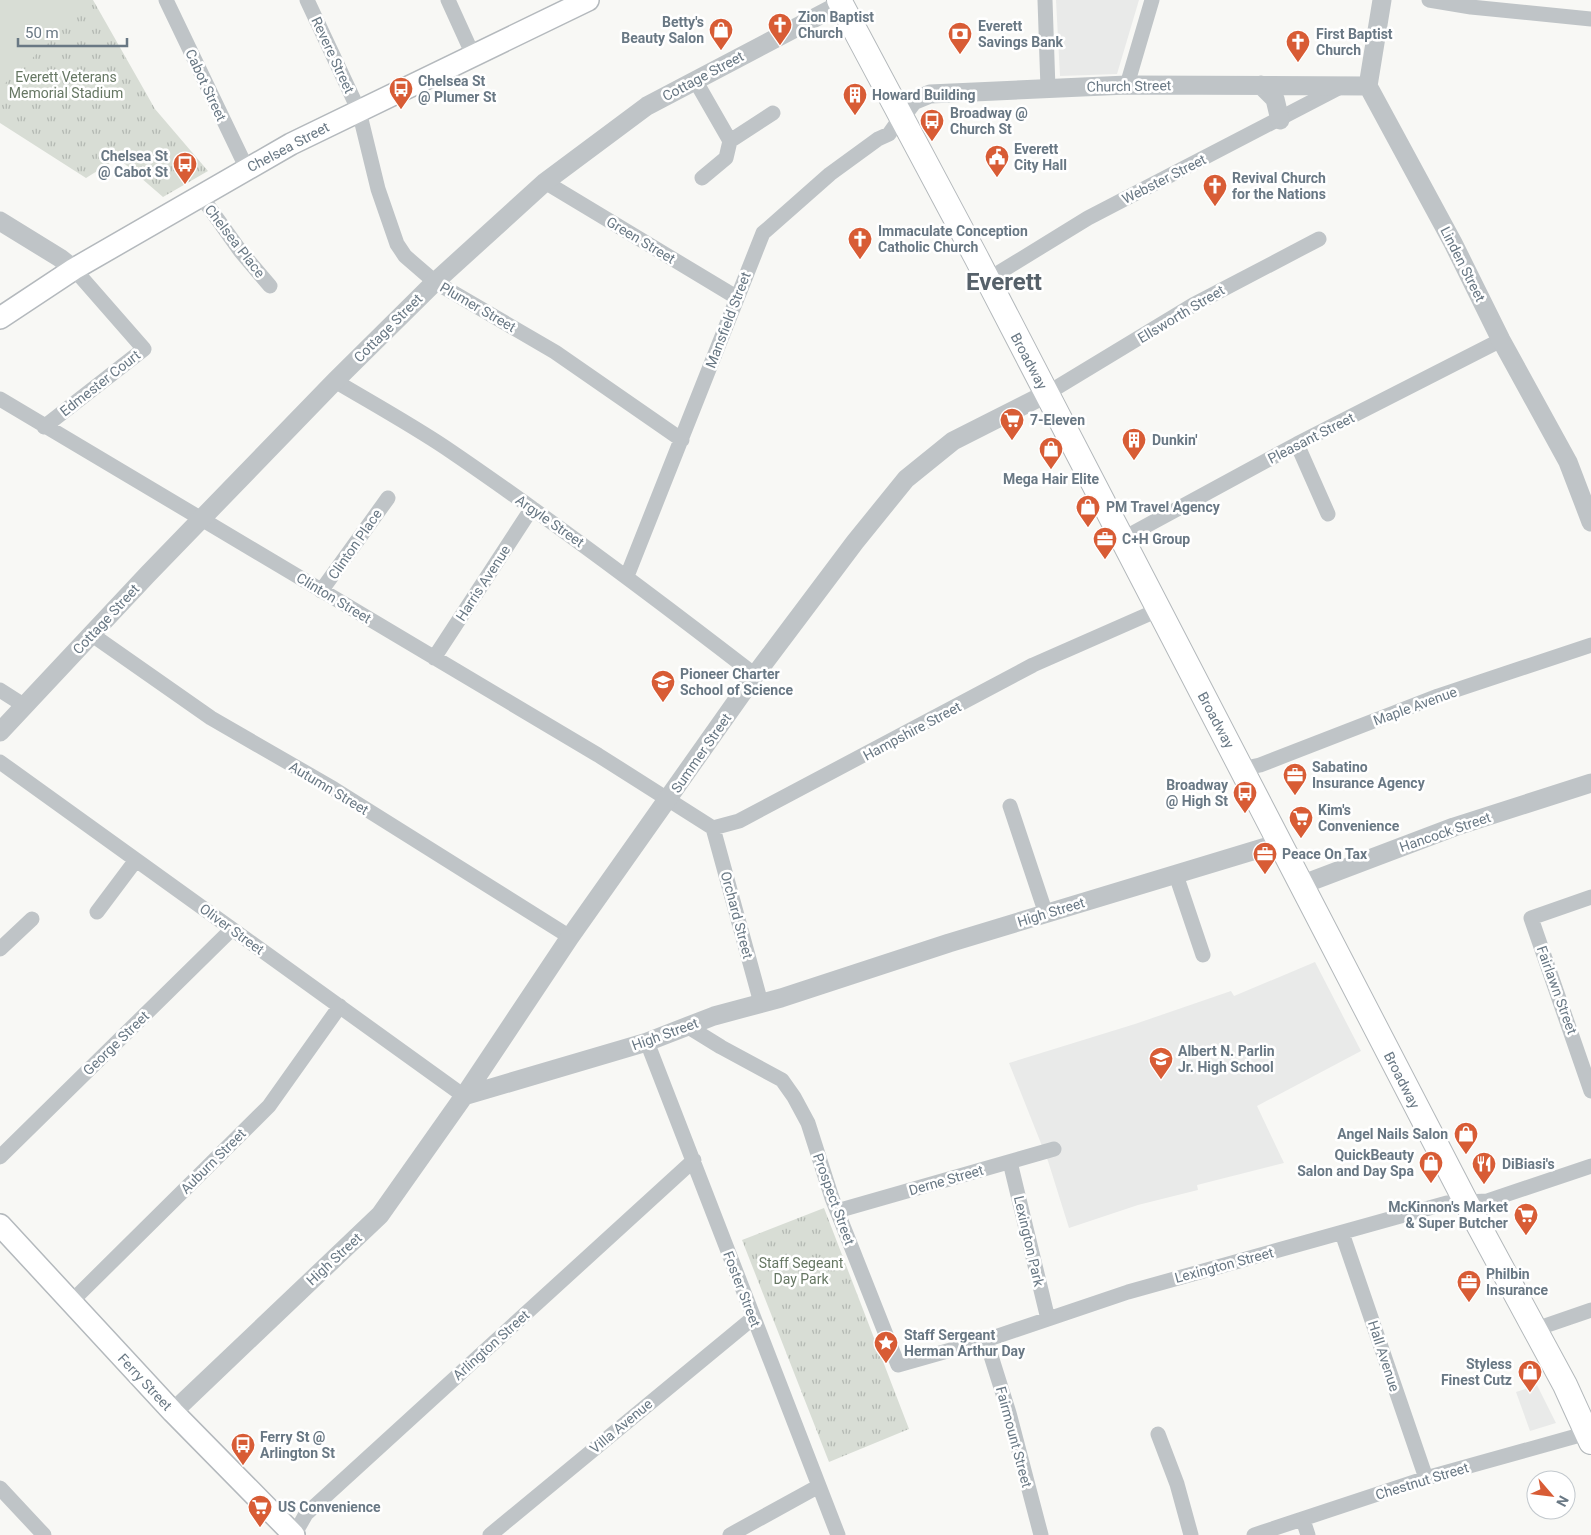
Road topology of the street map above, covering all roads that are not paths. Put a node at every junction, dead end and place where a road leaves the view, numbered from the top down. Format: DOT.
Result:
graph roads {
  1 [pos="166,0"];
  2 [pos="307,0"];
  3 [pos="448,0"];
  4 [pos="588,0"];
  5 [pos="1045,0"];
  6 [pos="1152,0"];
  7 [pos="1382,0"];
  8 [pos="1429,0"];
  9 [pos="840,2"];
  10 [pos="1591,19"];
  11 [pos="472,55"];
  12 [pos="695,80"];
  13 [pos="1127,85"];
  14 [pos="1261,85"];
  15 [pos="1346,85"];
  16 [pos="1368,86"];
  17 [pos="1048,89"];
  18 [pos="359,111"];
  19 [pos="773,113"];
  20 [pos="900,117"];
  21 [pos="1280,120"];
  22 [pos="730,141"];
  23 [pos="247,169"];
  24 [pos="702,178"];
  25 [pos="545,182"];
  26 [pos="201,196"];
  27 [pos="0,221"];
  28 [pos="1319,239"];
  29 [pos="74,269"];
  30 [pos="987,280"];
  31 [pos="435,282"];
  32 [pos="270,286"];
  33 [pos="736,297"];
  34 [pos="0,318"];
  35 [pos="1501,340"];
  36 [pos="335,381"];
  37 [pos="1046,394"];
  38 [pos="0,399"];
  39 [pos="44,427"];
  40 [pos="682,440"];
  41 [pos="1297,444"];
  42 [pos="388,498"];
  43 [pos="532,508"];
  44 [pos="1328,514"];
  45 [pos="202,517"];
  46 [pos="1591,522"];
  47 [pos="1122,539"];
  48 [pos="626,576"];
  49 [pos="322,591"];
  50 [pos="1158,610"];
  51 [pos="91,634"];
  52 [pos="1591,645"];
  53 [pos="434,658"];
  54 [pos="755,675"];
  55 [pos="0,690"];
  56 [pos="25,706"];
  57 [pos="0,732"];
  58 [pos="0,762"];
  59 [pos="1241,769"];
  60 [pos="1591,783"];
  61 [pos="669,798"];
  62 [pos="1010,806"];
  63 [pos="713,828"];
  64 [pos="1279,843"];
  65 [pos="136,860"];
  66 [pos="1176,875"];
  67 [pos="1300,885"];
  68 [pos="1591,897"];
  69 [pos="98,912"];
  70 [pos="1046,914"];
  71 [pos="32,918"];
  72 [pos="232,929"];
  73 [pos="570,937"];
  74 [pos="0,949"];
  75 [pos="1203,955"];
  76 [pos="761,1003"];
  77 [pos="340,1006"];
  78 [pos="688,1026"];
  79 [pos="647,1042"];
  80 [pos="1591,1090"];
  81 [pos="464,1096"];
  82 [pos="1054,1149"];
  83 [pos="0,1157"];
  84 [pos="694,1160"];
  85 [pos="1010,1162"];
  86 [pos="1591,1166"];
  87 [pos="1466,1202"];
  88 [pos="837,1211"];
  89 [pos="0,1225"];
  90 [pos="1342,1233"];
  91 [pos="71,1302"];
  92 [pos="1591,1310"];
  93 [pos="752,1318"];
  94 [pos="1048,1320"];
  95 [pos="1533,1330"];
  96 [pos="986,1340"];
  97 [pos="173,1412"];
  98 [pos="1158,1434"];
  99 [pos="1589,1436"];
  100 [pos="1426,1478"];
  101 [pos="818,1486"];
  102 [pos="0,1488"];
  103 [pos="1302,1520"];
  104 [pos="44,1535"];
  105 [pos="294,1535"];
  106 [pos="490,1535"];
  107 [pos="730,1535"];
  108 [pos="838,1535"];
  109 [pos="1041,1535"];
  110 [pos="1191,1535"];
  111 [pos="1254,1535"];
  112 [pos="1308,1535"];
  1 -- 23 [label="street, Cabot Street"];
  2 -- 18 [label="street, Revere Street"];
  3 -- 11 [label="street"];
  4 -- 11 [label="main road, Chelsea Street"];
  5 -- 17 [label="street"];
  6 -- 13 [label="street"];
  7 -- 16 [label="street"];
  8 -- 10 [label="street"];
  9 -- 12 [label="street, Cottage Street"];
  9 -- 20 [label="main road, Broadway"];
  11 -- 18 [label="main road, Chelsea Street"];
  12 -- 22 [label="street"];
  12 -- 25 [label="street, Cottage Street"];
  13 -- 14 [label="street, Church Street"];
  13 -- 17 [label="street, Church Street"];
  14 -- 15 [label="street, Church Street"];
  14 -- 21 [label="street"];
  15 -- 16 [label="street, Church Street"];
  15 -- 21 [label="street, Webster Street"];
  16 -- 35 [label="street, Linden Street"];
  17 -- 20 [label="street, Church Street"];
  18 -- 23 [label="main road, Chelsea Street"];
  18 -- 31 [label="street, Plumer Street"];
  19 -- 22 [label="street"];
  20 -- 30 [label="main road, Broadway"];
  20 -- 33 [label="street, Mansfield Street"];
  21 -- 30 [label="street, Webster Street"];
  22 -- 24 [label="street"];
  23 -- 26 [label="main road, Chelsea Street"];
  25 -- 31 [label="street, Cottage Street"];
  25 -- 33 [label="street, Green Street"];
  26 -- 29 [label="main road, Chelsea Street"];
  26 -- 32 [label="street, Chelsea Place"];
  27 -- 29 [label="street"];
  28 -- 37 [label="street, Ellsworth Street"];
  29 -- 34 [label="main road, Chelsea Street"];
  29 -- 39 [label="street, Edmester Court"];
  30 -- 37 [label="main road, Broadway"];
  31 -- 36 [label="street, Cottage Street"];
  31 -- 40 [label="street, Plumer Street"];
  33 -- 40 [label="street, Mansfield Street"];
  35 -- 41 [label="street, Pleasant Street"];
  35 -- 46 [label="street, Linden Street"];
  36 -- 43 [label="street, Argyle Street"];
  36 -- 45 [label="street, Cottage Street"];
  37 -- 47 [label="main road, Broadway"];
  37 -- 54 [label="street, Summer Street"];
  38 -- 39 [label="street, Clinton Street"];
  39 -- 45 [label="street, Clinton Street"];
  40 -- 48 [label="street, Mansfield Street"];
  41 -- 44 [label="street"];
  41 -- 47 [label="street, Pleasant Street"];
  42 -- 49 [label="street, Clinton Place"];
  43 -- 48 [label="street, Argyle Street"];
  43 -- 53 [label="street, Harris Avenue"];
  45 -- 49 [label="street, Clinton Street"];
  45 -- 51 [label="street, Cottage Street"];
  47 -- 50 [label="main road, Broadway"];
  48 -- 54 [label="street, Argyle Street"];
  49 -- 53 [label="street, Clinton Street"];
  50 -- 59 [label="main road, Broadway"];
  50 -- 63 [label="street, Hampshire Street"];
  51 -- 56 [label="street, Cottage Street"];
  51 -- 73 [label="street, Autumn Street"];
  52 -- 59 [label="street, Maple Avenue"];
  53 -- 61 [label="street, Clinton Street"];
  54 -- 61 [label="street, Summer Street"];
  55 -- 56 [label="street"];
  56 -- 57 [label="street, Cottage Street"];
  58 -- 65 [label="street, Oliver Street"];
  59 -- 64 [label="main road, Broadway"];
  60 -- 67 [label="street, Hancock Street"];
  61 -- 63 [label="street"];
  61 -- 73 [label="street, Summer Street"];
  62 -- 70 [label="street"];
  63 -- 76 [label="street, Orchard Street"];
  64 -- 66 [label="street, High Street"];
  64 -- 67 [label="main road, Broadway"];
  65 -- 69 [label="street"];
  65 -- 72 [label="street, Oliver Street"];
  66 -- 70 [label="street, High Street"];
  66 -- 75 [label="street"];
  67 -- 87 [label="main road, Broadway"];
  68 -- 80 [label="street, Fairlawn Street"];
  70 -- 76 [label="street, High Street"];
  71 -- 74 [label="street"];
  72 -- 77 [label="street, Oliver Street"];
  72 -- 83 [label="street, George Street"];
  73 -- 81 [label="street, Summer Street"];
  76 -- 78 [label="street, High Street"];
  77 -- 81 [label="street, Oliver Street"];
  77 -- 91 [label="street, Auburn Street"];
  78 -- 79 [label="street, High Street"];
  78 -- 88 [label="street, Prospect Street"];
  79 -- 81 [label="street, High Street"];
  79 -- 84 [label="street, Foster Street"];
  81 -- 97 [label="street, High Street"];
  82 -- 85 [label="street, Derne Street"];
  84 -- 93 [label="street, Foster Street"];
  84 -- 105 [label="street, Arlington Street"];
  85 -- 88 [label="street, Derne Street"];
  85 -- 94 [label="street, Lexington Park"];
  86 -- 87 [label="street, Lexington Street"];
  87 -- 90 [label="street, Lexington Street"];
  87 -- 95 [label="main road, Broadway"];
  88 -- 96 [label="street, Prospect Street"];
  89 -- 91 [label="main road, Ferry Street"];
  90 -- 94 [label="street, Lexington Street"];
  90 -- 100 [label="street, Hall Avenue"];
  91 -- 97 [label="main road, Ferry Street"];
  92 -- 95 [label="street"];
  93 -- 101 [label="street, Foster Street"];
  93 -- 106 [label="street, Villa Avenue"];
  94 -- 96 [label="street, Lexington Street"];
  95 -- 99 [label="main road, Broadway"];
  96 -- 109 [label="street, Fairmount Street"];
  97 -- 105 [label="main road, Ferry Street"];
  98 -- 110 [label="street"];
  99 -- 100 [label="street, Chestnut Street"];
  100 -- 103 [label="street, Chestnut Street"];
  101 -- 107 [label="street"];
  101 -- 108 [label="street, Foster Street"];
  102 -- 104 [label="street"];
  103 -- 111 [label="street, Chestnut Street"];
  103 -- 112 [label="street"];
}
